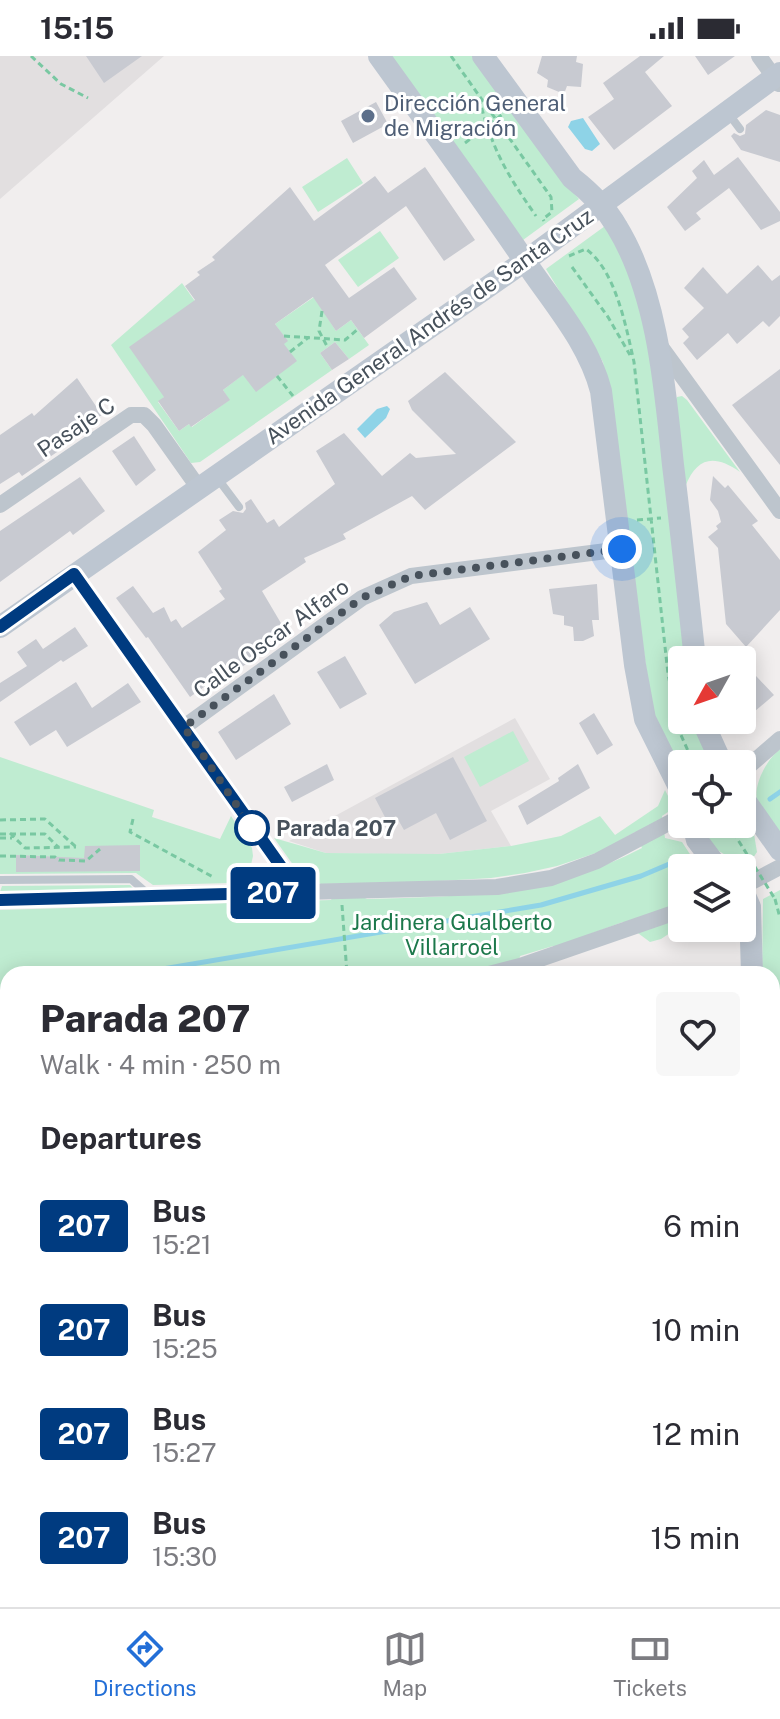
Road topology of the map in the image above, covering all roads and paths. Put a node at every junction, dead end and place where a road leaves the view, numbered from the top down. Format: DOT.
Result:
graph roads {
  1 [pos="31,56"];
  2 [pos="379,56"];
  3 [pos="451,56"];
  4 [pos="483,56"];
  5 [pos="759,56"];
  6 [pos="778,79"];
  7 [pos="478,95"];
  8 [pos="88,98"];
  9 [pos="510,109"];
  10 [pos="496,120"];
  11 [pos="486,127"];
  12 [pos="457,149"];
  13 [pos="602,206"];
  14 [pos="536,216"];
  15 [pos="544,221"];
  16 [pos="569,256"];
  17 [pos="525,261"];
  18 [pos="572,267"];
  19 [pos="322,311"];
  20 [pos="358,329"];
  21 [pos="284,336"];
  22 [pos="309,337"];
  23 [pos="321,338"];
  24 [pos="656,340"];
  25 [pos="328,348"];
  26 [pos="290,352"];
  27 [pos="634,362"];
  28 [pos="277,376"];
  29 [pos="293,396"];
  30 [pos="206,481"];
  31 [pos="0,505"];
  32 [pos="239,507"];
  33 [pos="780,511"];
  34 [pos="669,517"];
  35 [pos="651,519"];
  36 [pos="625,522"];
  37 [pos="622,549"];
  38 [pos="74,574"];
  39 [pos="0,627"];
  40 [pos="693,646"];
  41 [pos="184,727"];
  42 [pos="780,739"];
  43 [pos="688,750"];
  44 [pos="756,760"];
  45 [pos="668,765"];
  46 [pos="756,816"];
  47 [pos="133,819"];
  48 [pos="0,820"];
  49 [pos="668,823"];
  50 [pos="10,833"];
  51 [pos="0,836"];
  52 [pos="15,838"];
  53 [pos="737,838"];
  54 [pos="59,848"];
  55 [pos="100,849"];
  56 [pos="780,850"];
  57 [pos="0,856"];
  58 [pos="780,867"];
  59 [pos="0,880"];
  60 [pos="756,880"];
  61 [pos="222,881"];
  62 [pos="299,892"];
  63 [pos="150,896"];
  64 [pos="0,900"];
  65 [pos="342,905"];
  66 [pos="668,915"];
  67 [pos="780,918"];
  68 [pos="751,942"];
  69 [pos="346,966"];
  70 [pos="520,966"];
  71 [pos="752,966"];
  1 -- 8 [label="path"];
  2 -- 17 [label="main road"];
  3 -- 7 [label="path"];
  4 -- 13 [label="main road"];
  5 -- 6 [label="street"];
  6 -- 13 [label="main road, Avenida General Andrés de Santa Cruz"];
  7 -- 10 [label="path"];
  7 -- 11 [label="path"];
  9 -- 10 [label="path"];
  10 -- 11 [label="path"];
  10 -- 15 [label="path"];
  11 -- 12 [label="path"];
  11 -- 14 [label="path"];
  13 -- 17 [label="main road, Avenida General Andrés de Santa Cruz"];
  13 -- 24 [label="main road"];
  16 -- 27 [label="path"];
  17 -- 30 [label="main road, Avenida General Andrés de Santa Cruz"];
  17 -- 37 [label="main road"];
  18 -- 27 [label="path"];
  19 -- 23 [label="path"];
  20 -- 23 [label="path"];
  21 -- 22 [label="path"];
  22 -- 23 [label="path"];
  22 -- 26 [label="path"];
  23 -- 25 [label="path"];
  24 -- 33 [label="street"];
  24 -- 40 [label="main road"];
  27 -- 35 [label="path"];
  28 -- 29 [label="path"];
  30 -- 31 [label="street, Pasaje C"];
  30 -- 32 [label="lane"];
  30 -- 38 [label="main road, Avenida General Andrés de Santa Cruz"];
  34 -- 35 [label="path"];
  35 -- 36 [label="path"];
  35 -- 43 [label="path"];
  37 -- 41 [label="street, Calle Oscar Alfaro"];
  37 -- 45 [label="main road"];
  38 -- 39 [label="main road, Avenida General Andrés de Santa Cruz"];
  38 -- 41 [label="street"];
  41 -- 62 [label="street"];
  42 -- 44 [label="street"];
  46 -- 56 [label="main road"];
  47 -- 61 [label="path"];
  48 -- 54 [label="path"];
  49 -- 62 [label="street"];
  50 -- 51 [label="path"];
  50 -- 52 [label="path"];
  50 -- 54 [label="path"];
  51 -- 52 [label="path"];
  52 -- 54 [label="path"];
  53 -- 67 [label="path, bridge"];
  55 -- 57 [label="path"];
  58 -- 60 [label="street"];
  59 -- 63 [label="lane"];
  62 -- 63 [label="street"];
  63 -- 64 [label="street"];
  65 -- 69 [label="path"];
  66 -- 70 [label="street"];
  68 -- 71 [label="main road"];
}
